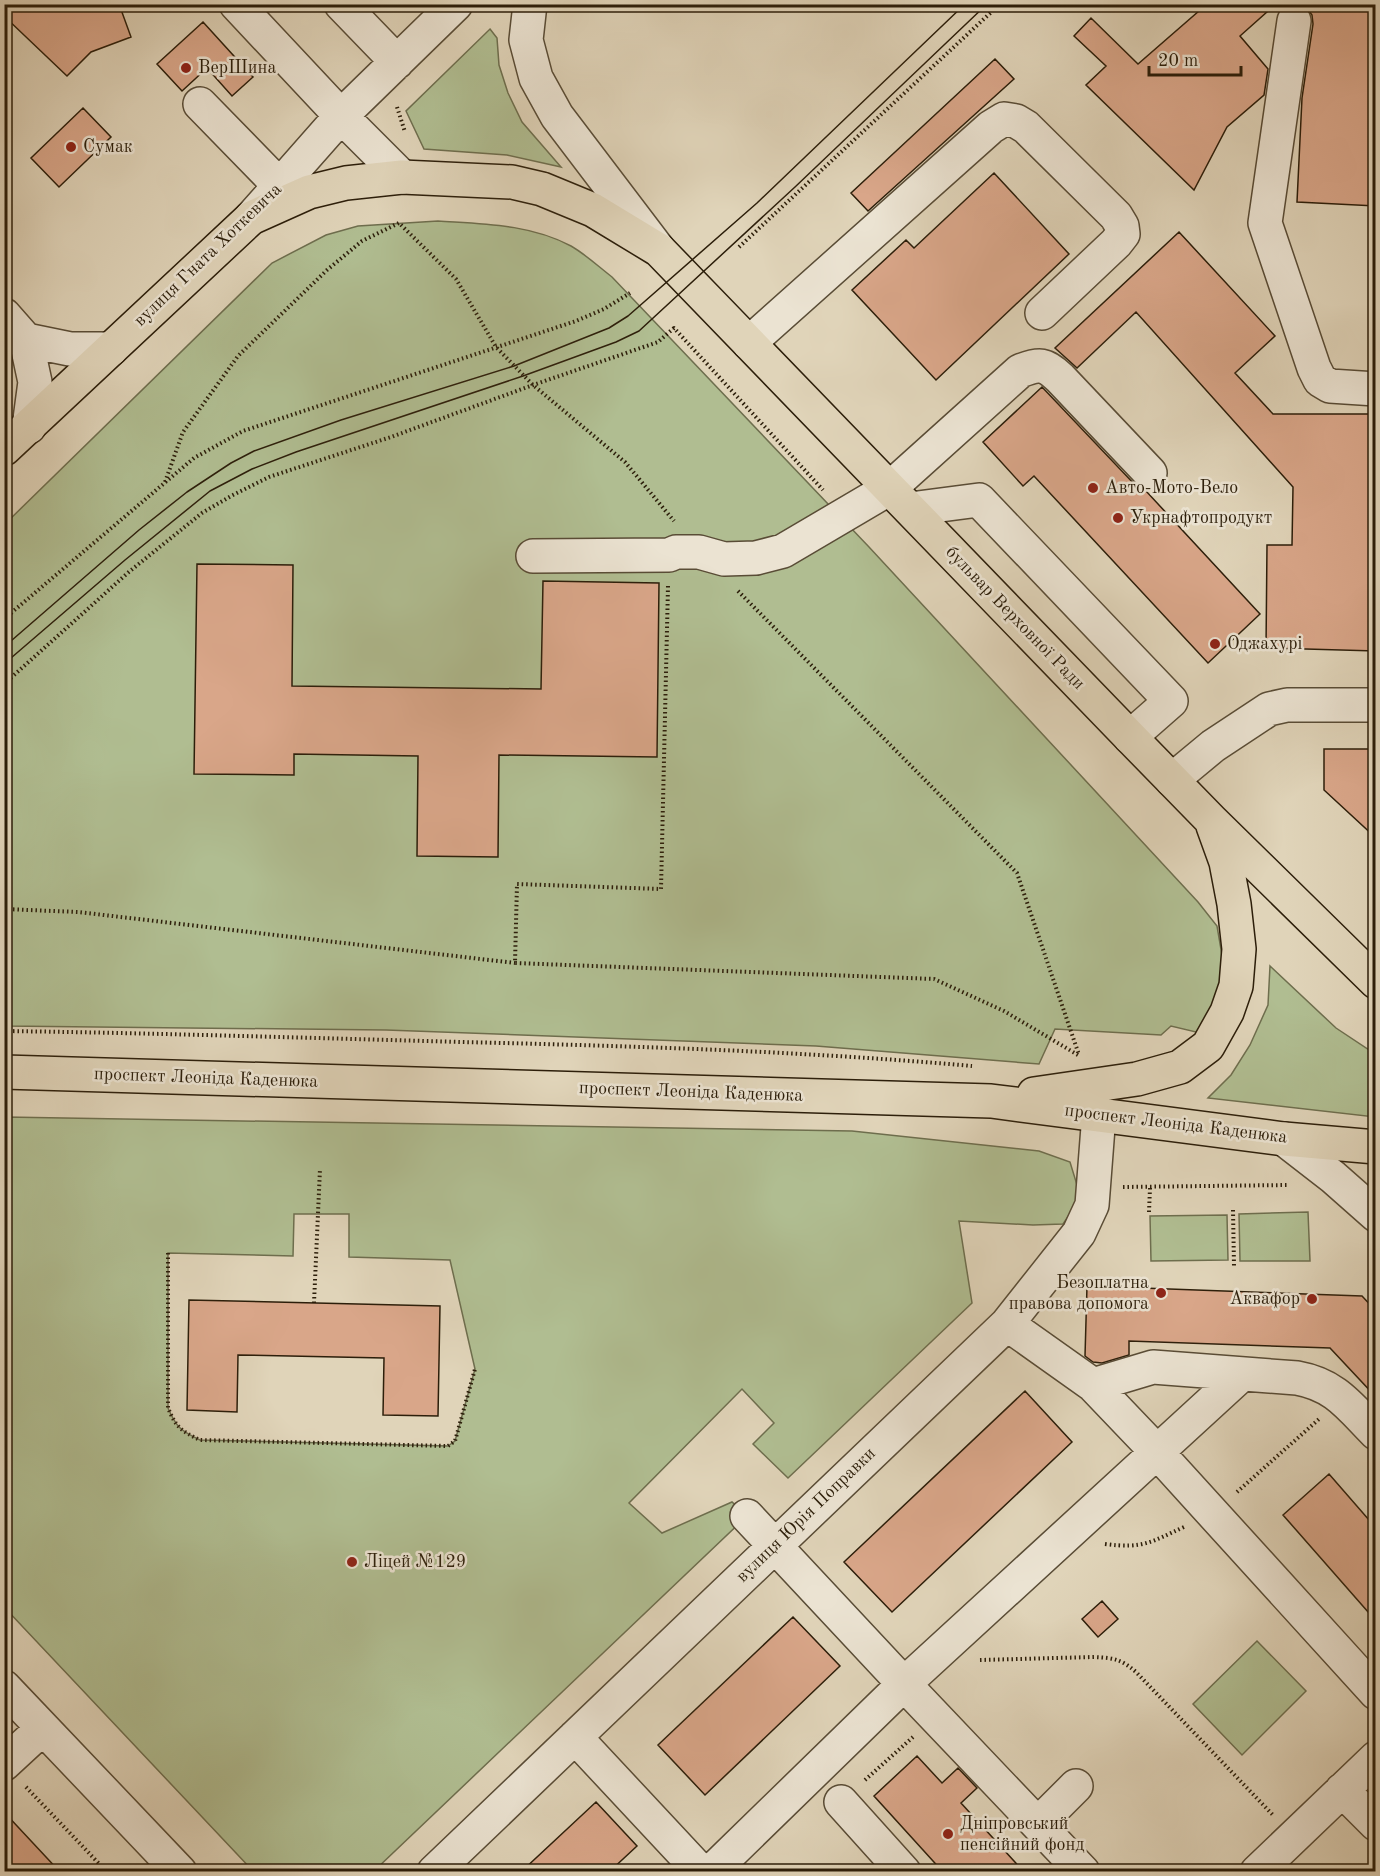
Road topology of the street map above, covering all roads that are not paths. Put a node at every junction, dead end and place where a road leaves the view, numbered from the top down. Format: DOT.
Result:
graph roads {
  1 [pos="236,4"];
  2 [pos="341,4"];
  3 [pos="456,4"];
  4 [pos="530,4"];
  5 [pos="1294,21"];
  6 [pos="397,62"];
  7 [pos="200,104"];
  8 [pos="341,116"];
  9 [pos="402,177"];
  10 [pos="280,186"];
  11 [pos="251,218"];
  12 [pos="659,250"];
  13 [pos="1042,313"];
  14 [pos="4,315"];
  15 [pos="26,340"];
  16 [pos="749,343"];
  17 [pos="111,349"];
  18 [pos="1376,389"];
  19 [pos="29,427"];
  20 [pos="4,449"];
  21 [pos="1150,473"];
  22 [pos="900,498"];
  23 [pos="533,556"];
  24 [pos="1376,705"];
  25 [pos="1130,737"];
  26 [pos="1172,780"];
  27 [pos="1211,820"];
  28 [pos="1376,982"];
  29 [pos="4,1072"];
  30 [pos="991,1101"];
  31 [pos="1099,1114"];
  32 [pos="1284,1139"];
  33 [pos="1376,1147"];
  34 [pos="1376,1215"];
  35 [pos="1007,1324"];
  36 [pos="1242,1374"];
  37 [pos="1093,1385"];
  38 [pos="1376,1433"];
  39 [pos="1157,1452"];
  40 [pos="747,1516"];
  41 [pos="774,1545"];
  42 [pos="904,1684"];
  43 [pos="4,1687"];
  44 [pos="1376,1693"];
  45 [pos="43,1728"];
  46 [pos="575,1737"];
  47 [pos="1376,1758"];
  48 [pos="13,1773"];
  49 [pos="1076,1786"];
  50 [pos="1342,1790"];
  51 [pos="841,1802"];
  52 [pos="1038,1824"];
  53 [pos="1376,1824"];
  54 [pos="180,1872"];
  55 [pos="434,1872"];
  56 [pos="701,1872"];
  57 [pos="711,1872"];
  58 [pos="904,1872"];
  59 [pos="1083,1872"];
  60 [pos="1257,1872"];
  1 -- 8 [label="street"];
  2 -- 6 [label="street"];
  3 -- 6 [label="street, вулиця Гната Хоткевича"];
  4 -- 12 [label="street, бульвар Верховної Ради"];
  5 -- 18 [label="street"];
  6 -- 8 [label="street, вулиця Гната Хоткевича"];
  7 -- 10 [label="street"];
  8 -- 9 [label="street"];
  8 -- 10 [label="street, вулиця Гната Хоткевича"];
  9 -- 11 [label="highway, бульвар Верховної Ради"];
  9 -- 12 [label="highway, бульвар Верховної Ради"];
  10 -- 11 [label="street, вулиця Гната Хоткевича"];
  11 -- 17 [label="highway, вулиця Гната Хоткевича"];
  12 -- 16 [label="highway, бульвар Верховної Ради"];
  13 -- 16 [label="street"];
  14 -- 15 [label="street"];
  15 -- 17 [label="street"];
  15 -- 19 [label="street"];
  16 -- 22 [label="highway, бульвар Верховної Ради"];
  17 -- 19 [label="highway, вулиця Гната Хоткевича"];
  19 -- 20 [label="highway, вулиця Гната Хоткевича"];
  21 -- 22 [label="street"];
  22 -- 23 [label="street"];
  22 -- 25 [label="highway, бульвар Верховної Ради"];
  22 -- 25 [label="street"];
  24 -- 26 [label="street"];
  25 -- 26 [label="highway, бульвар Верховної Ради"];
  26 -- 27 [label="highway, бульвар Верховної Ради"];
  27 -- 28 [label="highway, бульвар Верховної Ради"];
  27 -- 30 [label="highway"];
  29 -- 30 [label="highway, проспект Леоніда Каденюка"];
  30 -- 31 [label="highway, проспект Леоніда Каденюка"];
  31 -- 32 [label="highway, проспект Леоніда Каденюка"];
  31 -- 35 [label="street, вулиця Юрія Поправки"];
  32 -- 33 [label="highway, проспект Леоніда Каденюка"];
  32 -- 34 [label="street"];
  35 -- 37 [label="street"];
  35 -- 41 [label="street, вулиця Юрія Поправки"];
  36 -- 37 [label="street"];
  36 -- 38 [label="street"];
  36 -- 39 [label="street"];
  37 -- 39 [label="street"];
  39 -- 42 [label="street"];
  39 -- 44 [label="street"];
  40 -- 41 [label="street"];
  41 -- 42 [label="street"];
  41 -- 46 [label="street, вулиця Юрія Поправки"];
  42 -- 52 [label="street"];
  42 -- 57 [label="street"];
  43 -- 45 [label="street"];
  45 -- 48 [label="street"];
  45 -- 54 [label="street"];
  46 -- 55 [label="street, вулиця Юрія Поправки"];
  46 -- 56 [label="street"];
  47 -- 50 [label="street"];
  49 -- 52 [label="street"];
  50 -- 53 [label="street"];
  50 -- 60 [label="street"];
  51 -- 58 [label="street"];
  52 -- 59 [label="street"];
}
